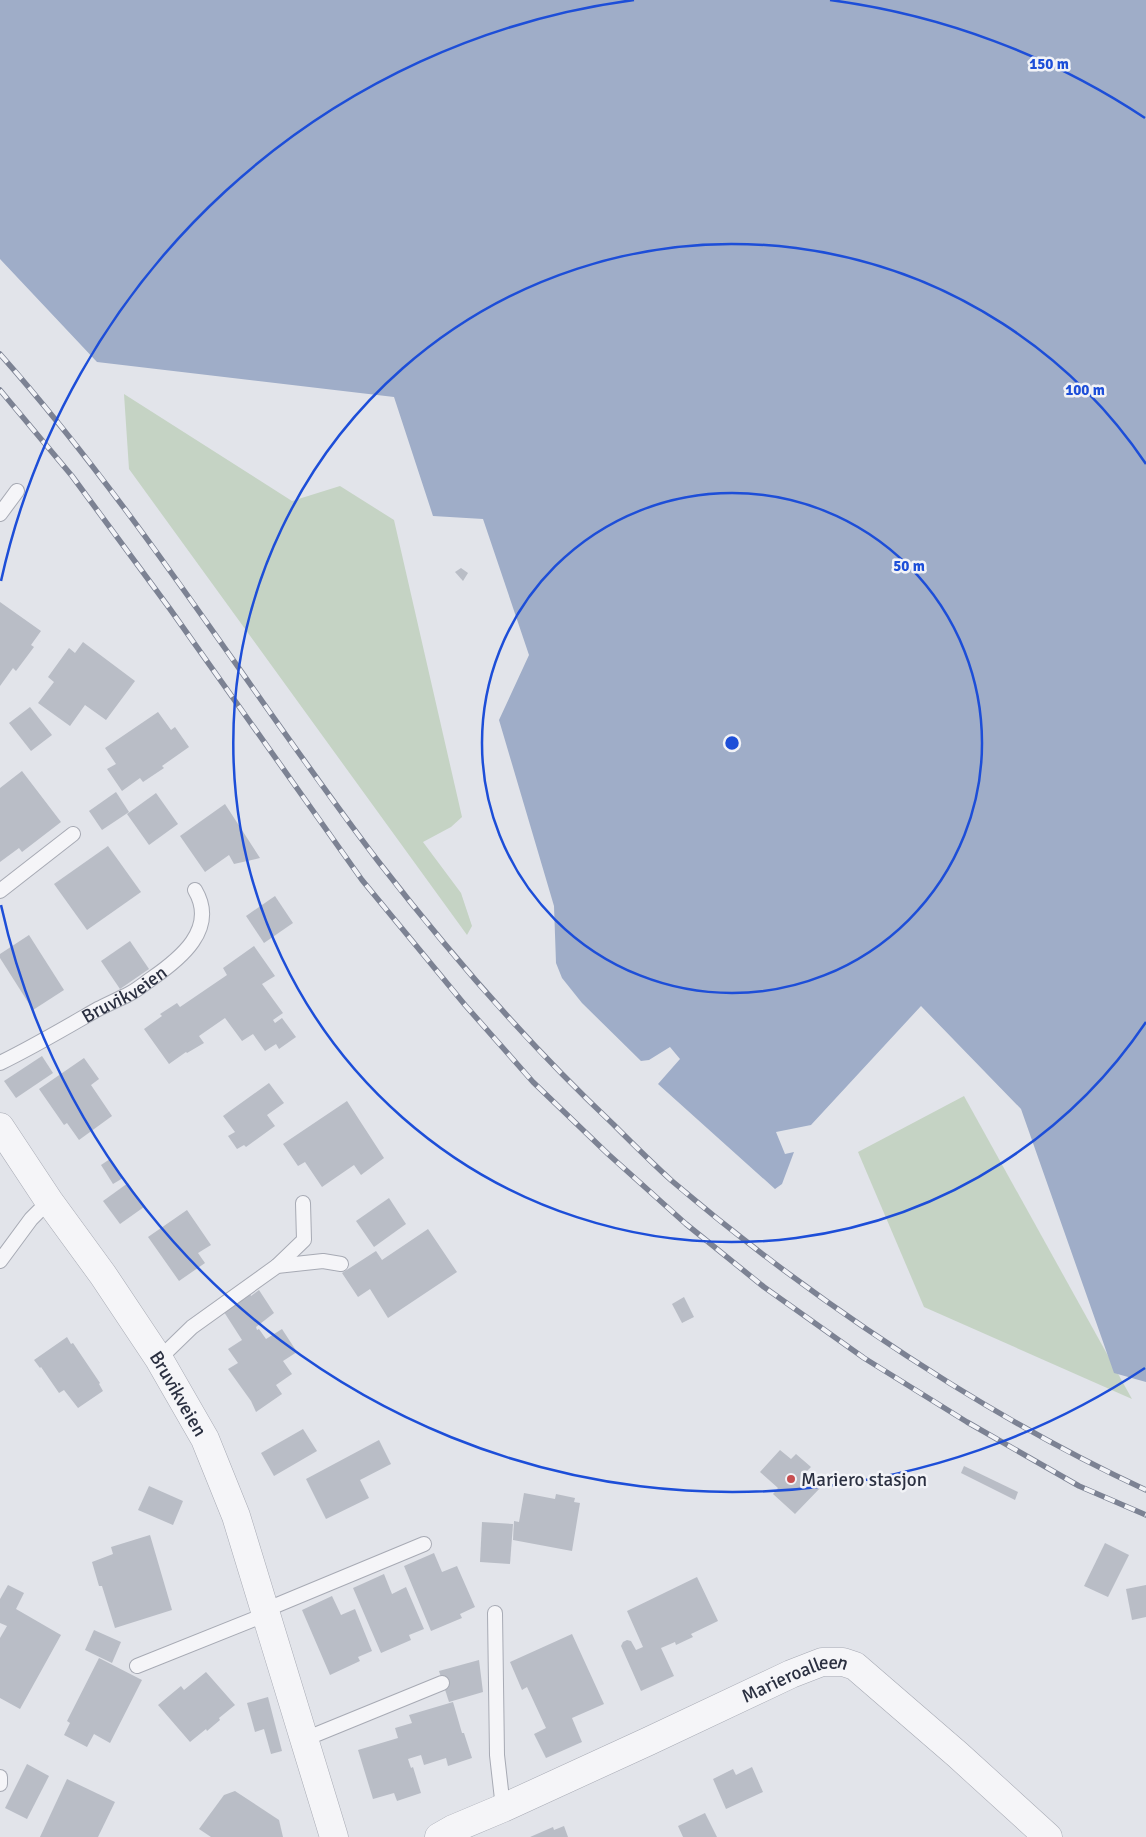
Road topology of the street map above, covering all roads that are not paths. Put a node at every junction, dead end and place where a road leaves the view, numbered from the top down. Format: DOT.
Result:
graph roads {
  1 [pos="17,491"];
  2 [pos="0,514"];
  3 [pos="73,834"];
  4 [pos="195,890"];
  5 [pos="0,891"];
  6 [pos="0,1063"];
  7 [pos="0,1127"];
  8 [pos="49,1201"];
  9 [pos="303,1203"];
  10 [pos="0,1261"];
  11 [pos="341,1264"];
  12 [pos="277,1266"];
  13 [pos="159,1359"];
  14 [pos="424,1544"];
  15 [pos="266,1612"];
  16 [pos="495,1613"];
  17 [pos="137,1666"];
  18 [pos="442,1683"];
  19 [pos="305,1739"];
  20 [pos="0,1777"];
  21 [pos="0,1784"];
  22 [pos="503,1808"];
  23 [pos="334,1837"];
  24 [pos="439,1837"];
  25 [pos="1048,1837"];
  1 -- 2 [label="lane"];
  3 -- 5 [label="lane"];
  4 -- 6 [label="lane, Bruvikveien"];
  7 -- 8 [label="street, Bruvikveien"];
  8 -- 10 [label="lane"];
  8 -- 13 [label="street, Bruvikveien"];
  9 -- 12 [label="lane"];
  11 -- 12 [label="lane"];
  12 -- 13 [label="lane"];
  13 -- 15 [label="street, Bruvikveien"];
  14 -- 15 [label="lane"];
  15 -- 17 [label="lane"];
  15 -- 19 [label="street, Bruvikveien"];
  16 -- 22 [label="lane"];
  18 -- 19 [label="lane"];
  19 -- 23 [label="street, Bruvikveien"];
  20 -- 21 [label="lane"];
  22 -- 24 [label="street, Marieroalleen"];
  22 -- 25 [label="street, Marieroalleen"];
}
